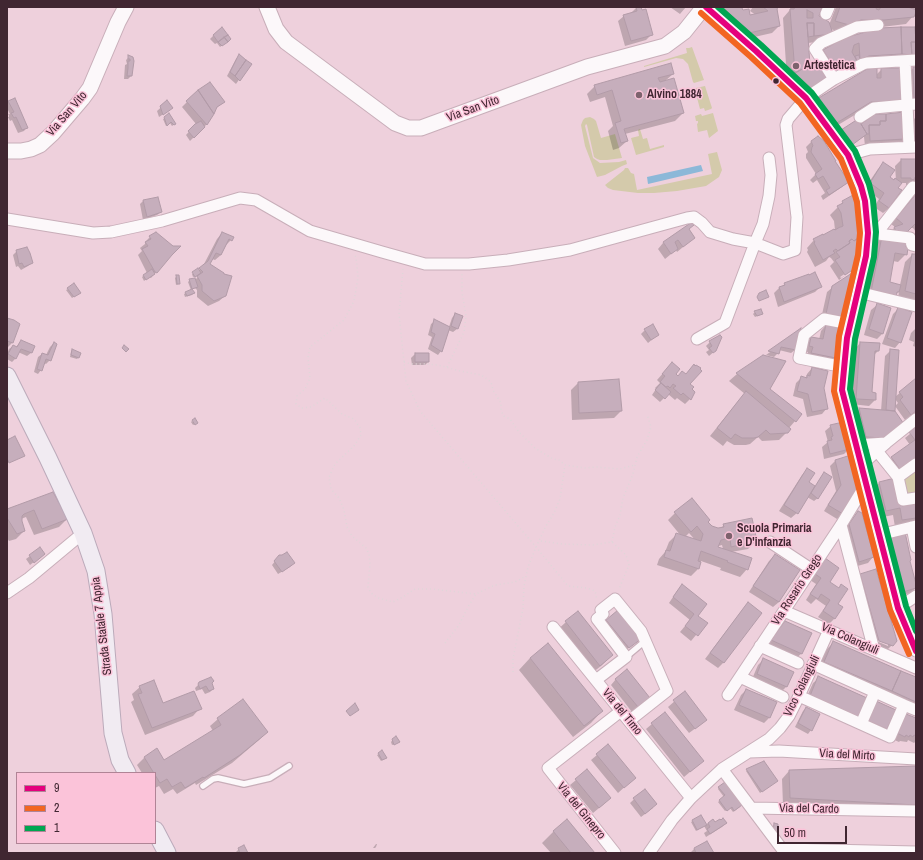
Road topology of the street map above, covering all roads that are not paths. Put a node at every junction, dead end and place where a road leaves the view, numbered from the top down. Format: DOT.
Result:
graph roads {
  1 [pos="126,7"];
  2 [pos="267,7"];
  3 [pos="702,10"];
  4 [pos="878,25"];
  5 [pos="911,61"];
  6 [pos="834,79"];
  7 [pos="806,98"];
  8 [pos="912,104"];
  9 [pos="860,117"];
  10 [pos="913,147"];
  11 [pos="7,151"];
  12 [pos="848,155"];
  13 [pos="769,158"];
  14 [pos="913,187"];
  15 [pos="7,218"];
  16 [pos="872,234"];
  17 [pos="755,243"];
  18 [pos="916,246"];
  19 [pos="858,292"];
  20 [pos="916,306"];
  21 [pos="850,324"];
  22 [pos="697,339"];
  23 [pos="844,367"];
  24 [pos="7,376"];
  25 [pos="916,419"];
  26 [pos="856,445"];
  27 [pos="881,447"];
  28 [pos="916,464"];
  29 [pos="861,465"];
  30 [pos="898,477"];
  31 [pos="866,484"];
  32 [pos="916,498"];
  33 [pos="841,525"];
  34 [pos="914,527"];
  35 [pos="83,533"];
  36 [pos="879,535"];
  37 [pos="770,542"];
  38 [pos="916,547"];
  39 [pos="811,569"];
  40 [pos="7,593"];
  41 [pos="916,596"];
  42 [pos="898,608"];
  43 [pos="784,611"];
  44 [pos="553,627"];
  45 [pos="828,630"];
  46 [pos="645,641"];
  47 [pos="760,646"];
  48 [pos="874,650"];
  49 [pos="916,651"];
  50 [pos="626,657"];
  51 [pos="798,663"];
  52 [pos="813,664"];
  53 [pos="916,668"];
  54 [pos="740,677"];
  55 [pos="596,680"];
  56 [pos="875,692"];
  57 [pos="728,696"];
  58 [pos="799,696"];
  59 [pos="783,697"];
  60 [pos="904,705"];
  61 [pos="916,710"];
  62 [pos="621,711"];
  63 [pos="629,721"];
  64 [pos="861,724"];
  65 [pos="749,752"];
  66 [pos="916,759"];
  67 [pos="289,766"];
  68 [pos="722,769"];
  69 [pos="126,772"];
  70 [pos="203,786"];
  71 [pos="691,798"];
  72 [pos="752,808"];
  73 [pos="916,811"];
  74 [pos="156,832"];
  75 [pos="916,852"];
  76 [pos="167,853"];
  77 [pos="615,853"];
  78 [pos="648,853"];
  1 -- 11 [label="street, Via San Vito"];
  2 -- 3 [label="street, Via San Vito"];
  3 -- 7 [label="street"];
  4 -- 6 [label="street"];
  5 -- 6 [label="street"];
  5 -- 8 [label="street"];
  6 -- 7 [label="street"];
  7 -- 12 [label="street"];
  7 -- 17 [label="street"];
  8 -- 9 [label="street"];
  8 -- 10 [label="street"];
  10 -- 12 [label="street"];
  12 -- 16 [label="street"];
  13 -- 17 [label="street"];
  14 -- 16 [label="street"];
  15 -- 17 [label="street"];
  16 -- 18 [label="street"];
  16 -- 19 [label="street"];
  17 -- 22 [label="street"];
  19 -- 20 [label="street"];
  19 -- 21 [label="street"];
  21 -- 23 [label="street"];
  21 -- 23 [label="street"];
  23 -- 26 [label="street"];
  24 -- 35 [label="main road, Strada Statale 7 Appia"];
  25 -- 27 [label="street"];
  26 -- 27 [label="street"];
  26 -- 29 [label="street"];
  27 -- 29 [label="street"];
  27 -- 30 [label="street"];
  28 -- 30 [label="street"];
  29 -- 31 [label="street"];
  30 -- 32 [label="street"];
  31 -- 33 [label="street, Via Rosario Grego"];
  31 -- 36 [label="street"];
  33 -- 39 [label="street, Via Rosario Grego"];
  33 -- 48 [label="street"];
  34 -- 36 [label="street"];
  34 -- 38 [label="street"];
  35 -- 40 [label="street"];
  35 -- 69 [label="main road, Strada Statale 7 Appia"];
  36 -- 42 [label="street"];
  37 -- 39 [label="street"];
  39 -- 43 [label="street, Via Rosario Grego"];
  41 -- 42 [label="street"];
  42 -- 49 [label="street"];
  43 -- 45 [label="street, Via Colangiuli"];
  43 -- 47 [label="street, Via Rosario Grego"];
  44 -- 55 [label="street, Via del Timo"];
  45 -- 48 [label="street, Via Colangiuli"];
  45 -- 52 [label="street, Vico Colangiuli"];
  46 -- 50 [label="lane"];
  46 -- 50 [label="street"];
  46 -- 63 [label="street"];
  47 -- 51 [label="street"];
  47 -- 54 [label="street, Via Rosario Grego"];
  48 -- 53 [label="street, Via Colangiuli"];
  50 -- 55 [label="street"];
  52 -- 56 [label="street"];
  52 -- 58 [label="street, Vico Colangiuli"];
  54 -- 57 [label="street, Via Rosario Grego"];
  54 -- 59 [label="street"];
  55 -- 62 [label="street, Via del Timo"];
  56 -- 60 [label="street"];
  56 -- 64 [label="street"];
  58 -- 64 [label="street"];
  58 -- 65 [label="street, Vico Colangiuli"];
  60 -- 61 [label="street"];
  60 -- 64 [label="street"];
  62 -- 63 [label="street, Via del Timo"];
  62 -- 77 [label="street, Via del Ginepro"];
  63 -- 71 [label="street, Via del Timo"];
  65 -- 66 [label="street, Via del Mirto"];
  65 -- 68 [label="street, Vico Colangiuli"];
  67 -- 70 [label="lane"];
  68 -- 71 [label="street, Vico Colangiuli"];
  68 -- 72 [label="street"];
  71 -- 78 [label="street, Vico Colangiuli"];
  72 -- 73 [label="street, Via del Cardo"];
  72 -- 75 [label="street"];
  74 -- 76 [label="main road"];
}
